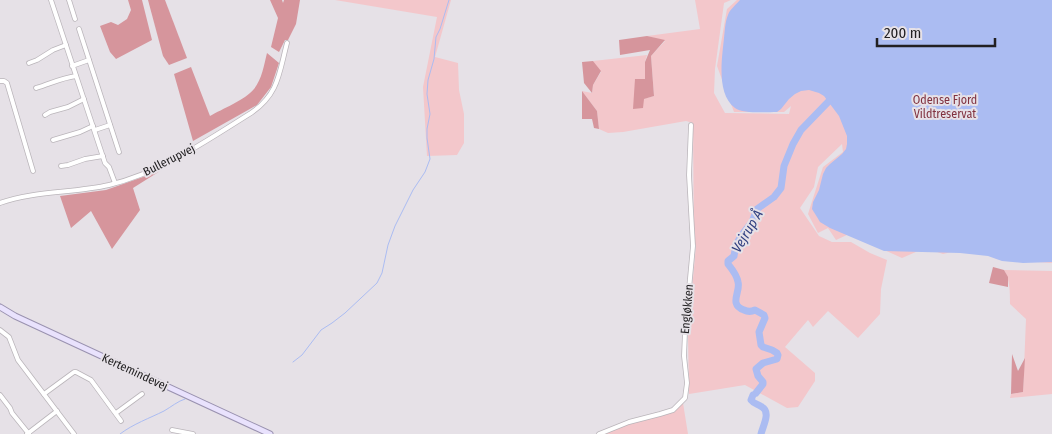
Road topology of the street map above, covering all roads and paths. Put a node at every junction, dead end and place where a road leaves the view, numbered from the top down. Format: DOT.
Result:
graph roads {
  1 [pos="51,0"];
  2 [pos="69,0"];
  3 [pos="75,18"];
  4 [pos="79,29"];
  5 [pos="287,43"];
  6 [pos="66,45"];
  7 [pos="89,60"];
  8 [pos="29,63"];
  9 [pos="72,66"];
  10 [pos="76,76"];
  11 [pos="0,81"];
  12 [pos="36,88"];
  13 [pos="84,99"];
  14 [pos="45,115"];
  15 [pos="110,125"];
  16 [pos="691,125"];
  17 [pos="94,128"];
  18 [pos="53,140"];
  19 [pos="119,152"];
  20 [pos="103,156"];
  21 [pos="30,163"];
  22 [pos="25,165"];
  23 [pos="61,166"];
  24 [pos="33,171"];
  25 [pos="115,183"];
  26 [pos="0,203"];
  27 [pos="0,309"];
  28 [pos="0,330"];
  29 [pos="44,394"];
  30 [pos="142,394"];
  31 [pos="0,395"];
  32 [pos="57,411"];
  33 [pos="116,413"];
  34 [pos="121,421"];
  35 [pos="172,430"];
  36 [pos="28,433"];
  37 [pos="74,434"];
  38 [pos="192,434"];
  39 [pos="268,434"];
  40 [pos="599,434"];
  1 -- 6 [label="street"];
  2 -- 3 [label="street"];
  4 -- 7 [label="street"];
  5 -- 25 [label="street, Bullerupvej"];
  6 -- 8 [label="street"];
  6 -- 9 [label="street"];
  7 -- 9 [label="street"];
  7 -- 15 [label="street"];
  9 -- 10 [label="street"];
  10 -- 12 [label="street"];
  10 -- 13 [label="street"];
  11 -- 21 [label="street"];
  13 -- 14 [label="street"];
  13 -- 17 [label="street"];
  15 -- 17 [label="street"];
  15 -- 19 [label="street"];
  16 -- 40 [label="street, Engløkken"];
  17 -- 18 [label="street"];
  17 -- 20 [label="street"];
  20 -- 23 [label="street"];
  20 -- 25 [label="street"];
  21 -- 22 [label="street"];
  21 -- 24 [label="street"];
  25 -- 26 [label="street, Bullerupvej"];
  27 -- 39 [label="main road, Kertemindevej"];
  28 -- 29 [label="street"];
  29 -- 32 [label="street"];
  29 -- 33 [label="street"];
  30 -- 33 [label="street"];
  31 -- 36 [label="street"];
  32 -- 36 [label="street"];
  32 -- 37 [label="street"];
  33 -- 34 [label="street"];
  35 -- 38 [label="street"];
}
